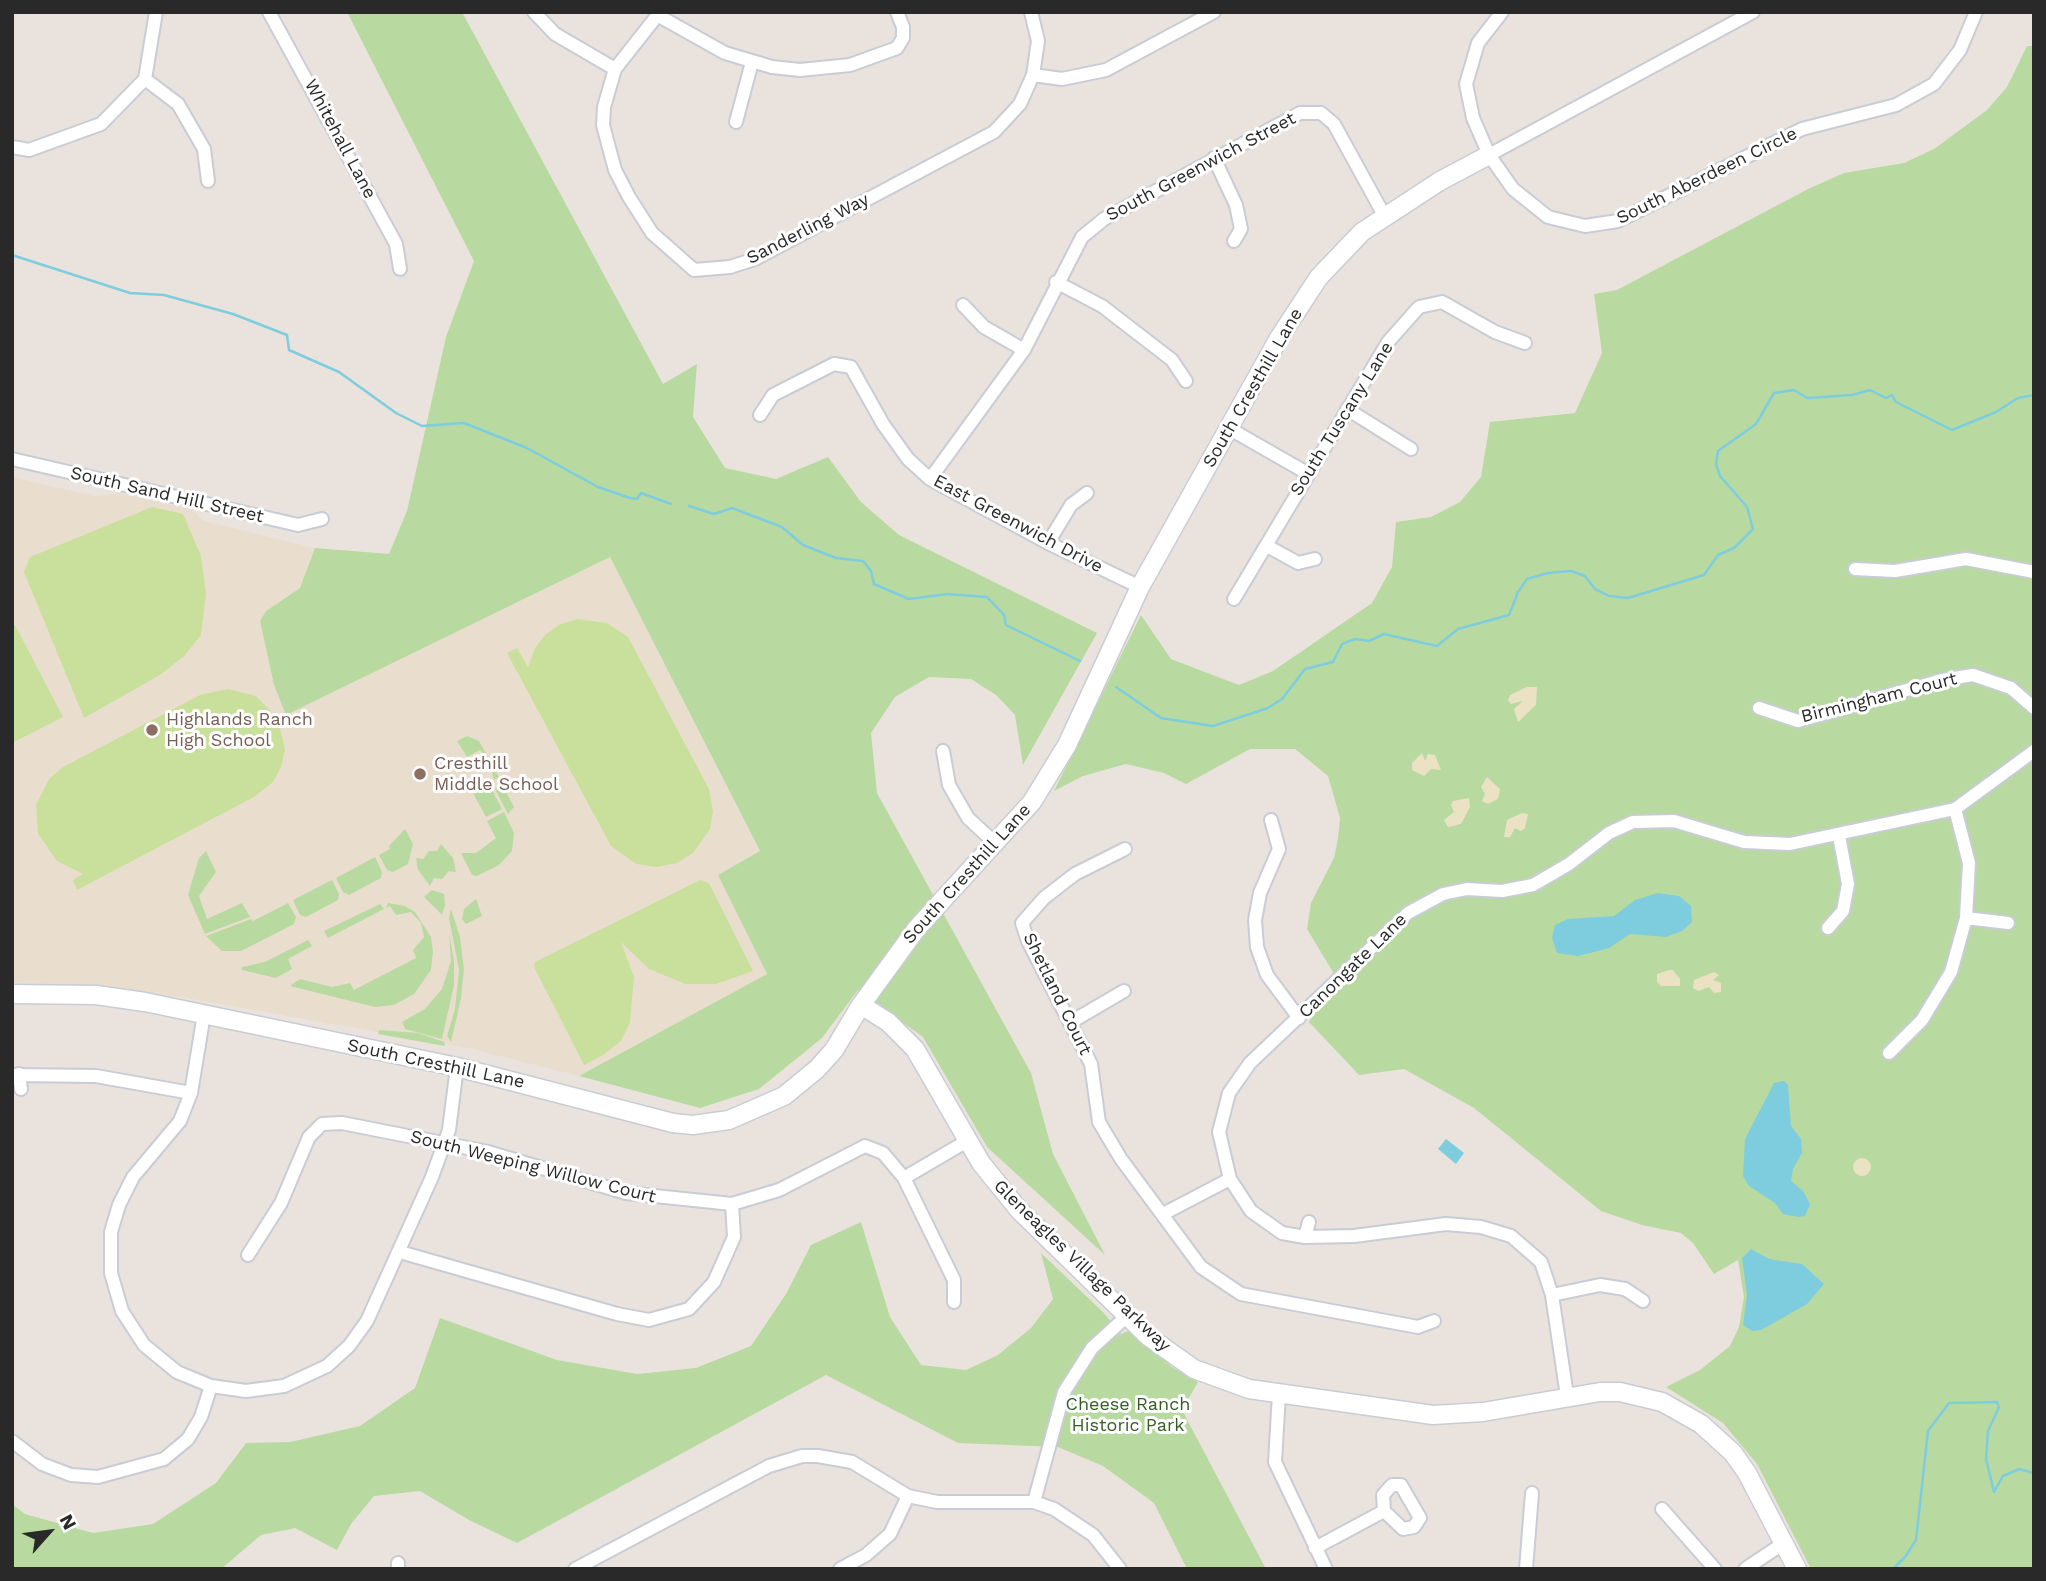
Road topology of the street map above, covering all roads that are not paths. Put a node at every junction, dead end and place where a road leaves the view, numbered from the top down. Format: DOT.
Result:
graph roads {
  1 [pos="156,12"];
  2 [pos="270,12"];
  3 [pos="534,12"];
  4 [pos="897,12"];
  5 [pos="1031,12"];
  6 [pos="1214,12"];
  7 [pos="1502,12"];
  8 [pos="1753,12"];
  9 [pos="1976,12"];
  10 [pos="659,14"];
  11 [pos="752,62"];
  12 [pos="615,69"];
  13 [pos="1033,75"];
  14 [pos="145,79"];
  15 [pos="736,122"];
  16 [pos="12,147"];
  17 [pos="1489,155"];
  18 [pos="1214,158"];
  19 [pos="208,181"];
  20 [pos="1385,216"];
  21 [pos="1234,241"];
  22 [pos="400,270"];
  23 [pos="1056,282"];
  24 [pos="963,304"];
  25 [pos="1525,342"];
  26 [pos="1024,349"];
  27 [pos="1186,381"];
  28 [pos="1347,409"];
  29 [pos="760,415"];
  30 [pos="1230,429"];
  31 [pos="1411,449"];
  32 [pos="12,459"];
  33 [pos="1307,473"];
  34 [pos="930,479"];
  35 [pos="1087,493"];
  36 [pos="322,519"];
  37 [pos="1048,543"];
  38 [pos="1267,546"];
  39 [pos="1315,559"];
  40 [pos="1855,569"];
  41 [pos="2034,572"];
  42 [pos="1140,587"];
  43 [pos="1234,599"];
  44 [pos="1759,708"];
  45 [pos="2034,708"];
  46 [pos="943,751"];
  47 [pos="2034,751"];
  48 [pos="1955,808"];
  49 [pos="1271,820"];
  50 [pos="1839,836"];
  51 [pos="996,844"];
  52 [pos="1125,849"];
  53 [pos="1966,918"];
  54 [pos="2008,923"];
  55 [pos="1828,928"];
  56 [pos="1124,991"];
  57 [pos="12,993"];
  58 [pos="861,1005"];
  59 [pos="204,1014"];
  60 [pos="1299,1018"];
  61 [pos="1071,1021"];
  62 [pos="1889,1053"];
  63 [pos="457,1067"];
  64 [pos="15,1074"];
  65 [pos="21,1089"];
  66 [pos="191,1093"];
  67 [pos="967,1141"];
  68 [pos="443,1143"];
  69 [pos="904,1178"];
  70 [pos="1230,1179"];
  71 [pos="732,1204"];
  72 [pos="1163,1214"];
  73 [pos="1309,1222"];
  74 [pos="1305,1237"];
  75 [pos="400,1252"];
  76 [pos="248,1255"];
  77 [pos="1552,1295"];
  78 [pos="1643,1301"];
  79 [pos="954,1302"];
  80 [pos="1127,1315"];
  81 [pos="1434,1321"];
  82 [pos="211,1386"];
  83 [pos="1279,1394"];
  84 [pos="1567,1396"];
  85 [pos="12,1441"];
  86 [pos="1532,1493"];
  87 [pos="908,1496"];
  88 [pos="1034,1502"];
  89 [pos="1661,1510"];
  90 [pos="1384,1511"];
  91 [pos="1784,1543"];
  92 [pos="1315,1548"];
  93 [pos="575,1569"];
  94 [pos="840,1569"];
  95 [pos="1120,1569"];
  96 [pos="1326,1569"];
  97 [pos="1526,1569"];
  98 [pos="1715,1569"];
  99 [pos="1745,1569"];
  100 [pos="1797,1569"];
  1 -- 14 [label="street"];
  2 -- 22 [label="street, Whitehall Lane"];
  3 -- 12 [label="street"];
  4 -- 11 [label="street"];
  5 -- 13 [label="street, Sanderling Way"];
  6 -- 13 [label="street"];
  7 -- 17 [label="street, South Aberdeen Circle"];
  8 -- 17 [label="street, South Cresthill Lane"];
  9 -- 17 [label="street, South Aberdeen Circle"];
  10 -- 11 [label="street"];
  10 -- 12 [label="street, Sanderling Way"];
  11 -- 15 [label="street"];
  12 -- 13 [label="street, Sanderling Way"];
  14 -- 16 [label="street"];
  14 -- 19 [label="street"];
  17 -- 20 [label="street, South Cresthill Lane"];
  18 -- 20 [label="street, South Greenwich Street"];
  18 -- 21 [label="street"];
  18 -- 23 [label="street, South Greenwich Street"];
  20 -- 30 [label="street, South Cresthill Lane"];
  23 -- 26 [label="street, South Greenwich Street"];
  23 -- 27 [label="street"];
  24 -- 26 [label="street"];
  25 -- 28 [label="street, South Tuscany Lane"];
  26 -- 34 [label="street, South Greenwich Street"];
  28 -- 31 [label="street"];
  28 -- 33 [label="street, South Tuscany Lane"];
  29 -- 34 [label="street, East Greenwich Drive"];
  30 -- 33 [label="street"];
  30 -- 42 [label="street, South Cresthill Lane"];
  32 -- 36 [label="street, South Sand Hill Street"];
  33 -- 38 [label="street, South Tuscany Lane"];
  34 -- 37 [label="street, East Greenwich Drive"];
  35 -- 37 [label="street"];
  37 -- 42 [label="street, East Greenwich Drive"];
  38 -- 39 [label="street"];
  38 -- 43 [label="street, South Tuscany Lane"];
  40 -- 41 [label="street"];
  42 -- 51 [label="street, South Cresthill Lane"];
  44 -- 45 [label="street, Birmingham Court"];
  46 -- 51 [label="street"];
  47 -- 48 [label="street, Canongate Lane"];
  48 -- 50 [label="street, Canongate Lane"];
  48 -- 53 [label="street"];
  49 -- 60 [label="street"];
  50 -- 55 [label="street"];
  50 -- 60 [label="street, Canongate Lane"];
  51 -- 58 [label="street, South Cresthill Lane"];
  52 -- 61 [label="street, Shetland Court"];
  53 -- 54 [label="street"];
  53 -- 62 [label="street"];
  56 -- 61 [label="street"];
  57 -- 59 [label="street, South Cresthill Lane"];
  58 -- 63 [label="street, South Cresthill Lane"];
  58 -- 67 [label="street, Gleneagles Village Parkway"];
  59 -- 63 [label="street, South Cresthill Lane"];
  59 -- 66 [label="street"];
  60 -- 70 [label="street, Canongate Lane"];
  61 -- 72 [label="street, Shetland Court"];
  63 -- 68 [label="street"];
  64 -- 65 [label="street"];
  64 -- 66 [label="street"];
  66 -- 82 [label="street"];
  67 -- 69 [label="street"];
  67 -- 80 [label="street, Gleneagles Village Parkway"];
  68 -- 71 [label="street, South Weeping Willow Court"];
  68 -- 75 [label="street"];
  68 -- 76 [label="street, South Weeping Willow Court"];
  69 -- 71 [label="street, South Weeping Willow Court"];
  69 -- 79 [label="street, South Weeping Willow Court"];
  70 -- 72 [label="street"];
  70 -- 74 [label="street, Canongate Lane"];
  71 -- 75 [label="street"];
  72 -- 81 [label="street, Shetland Court"];
  73 -- 74 [label="street"];
  74 -- 77 [label="street, Canongate Lane"];
  75 -- 82 [label="street"];
  77 -- 78 [label="street"];
  77 -- 84 [label="street, Canongate Lane"];
  80 -- 83 [label="street, Gleneagles Village Parkway"];
  80 -- 88 [label="street"];
  82 -- 85 [label="street"];
  83 -- 84 [label="street, Gleneagles Village Parkway"];
  83 -- 92 [label="street"];
  84 -- 91 [label="street, Gleneagles Village Parkway"];
  86 -- 97 [label="street"];
  87 -- 88 [label="street"];
  87 -- 93 [label="street"];
  87 -- 94 [label="street"];
  88 -- 95 [label="street"];
  89 -- 98 [label="street"];
  90 -- 92 [label="street"];
  91 -- 99 [label="street"];
  91 -- 100 [label="street, Gleneagles Village Parkway"];
  92 -- 96 [label="street"];
}
